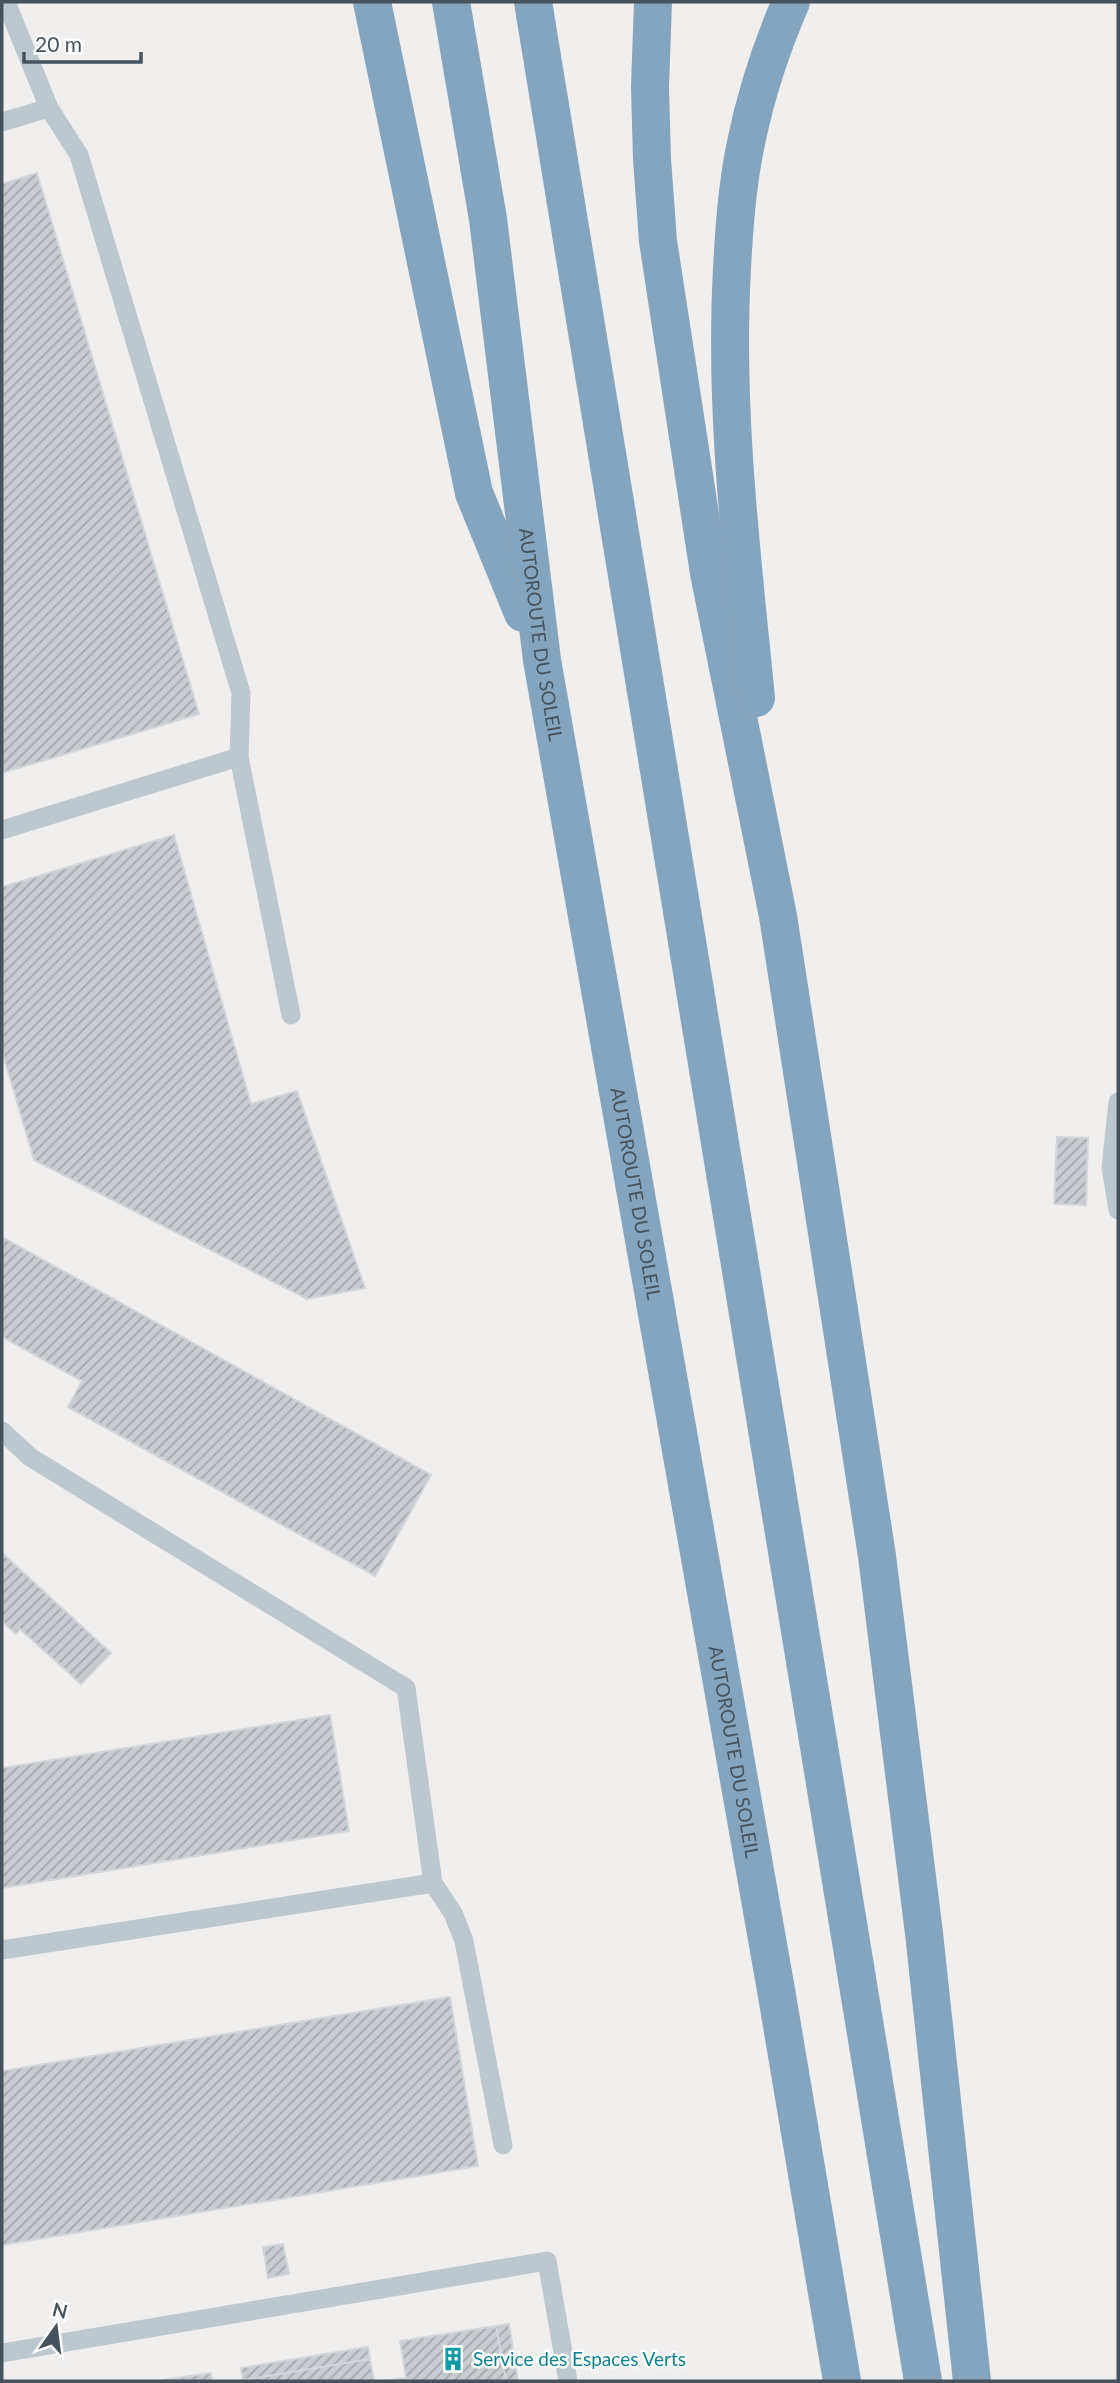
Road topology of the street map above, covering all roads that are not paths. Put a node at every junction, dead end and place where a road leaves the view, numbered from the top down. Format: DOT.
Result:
graph roads {
  1 [pos="6,2"];
  2 [pos="372,2"];
  3 [pos="451,2"];
  4 [pos="533,2"];
  5 [pos="653,2"];
  6 [pos="791,2"];
  7 [pos="49,108"];
  8 [pos="2,122"];
  9 [pos="542,660"];
  10 [pos="239,757"];
  11 [pos="2,830"];
  12 [pos="778,916"];
  13 [pos="291,1015"];
  14 [pos="1118,1102"];
  15 [pos="1118,1210"];
  16 [pos="2,1431"];
  17 [pos="433,1883"];
  18 [pos="2,1950"];
  19 [pos="503,2145"];
  20 [pos="2,2353"];
  21 [pos="568,2381"];
  22 [pos="842,2381"];
  23 [pos="923,2381"];
  24 [pos="972,2381"];
  1 -- 7 [label="lane"];
  2 -- 9 [label="highway"];
  3 -- 9 [label="highway, AUTOROUTE DU SOLEIL"];
  4 -- 23 [label="highway"];
  5 -- 12 [label="highway"];
  6 -- 12 [label="highway"];
  7 -- 8 [label="lane"];
  7 -- 10 [label="lane"];
  9 -- 22 [label="highway, AUTOROUTE DU SOLEIL"];
  10 -- 11 [label="lane"];
  10 -- 13 [label="lane"];
  12 -- 24 [label="highway"];
  14 -- 15 [label="lane"];
  16 -- 17 [label="lane"];
  17 -- 18 [label="lane"];
  17 -- 19 [label="lane"];
  20 -- 21 [label="lane"];
}
